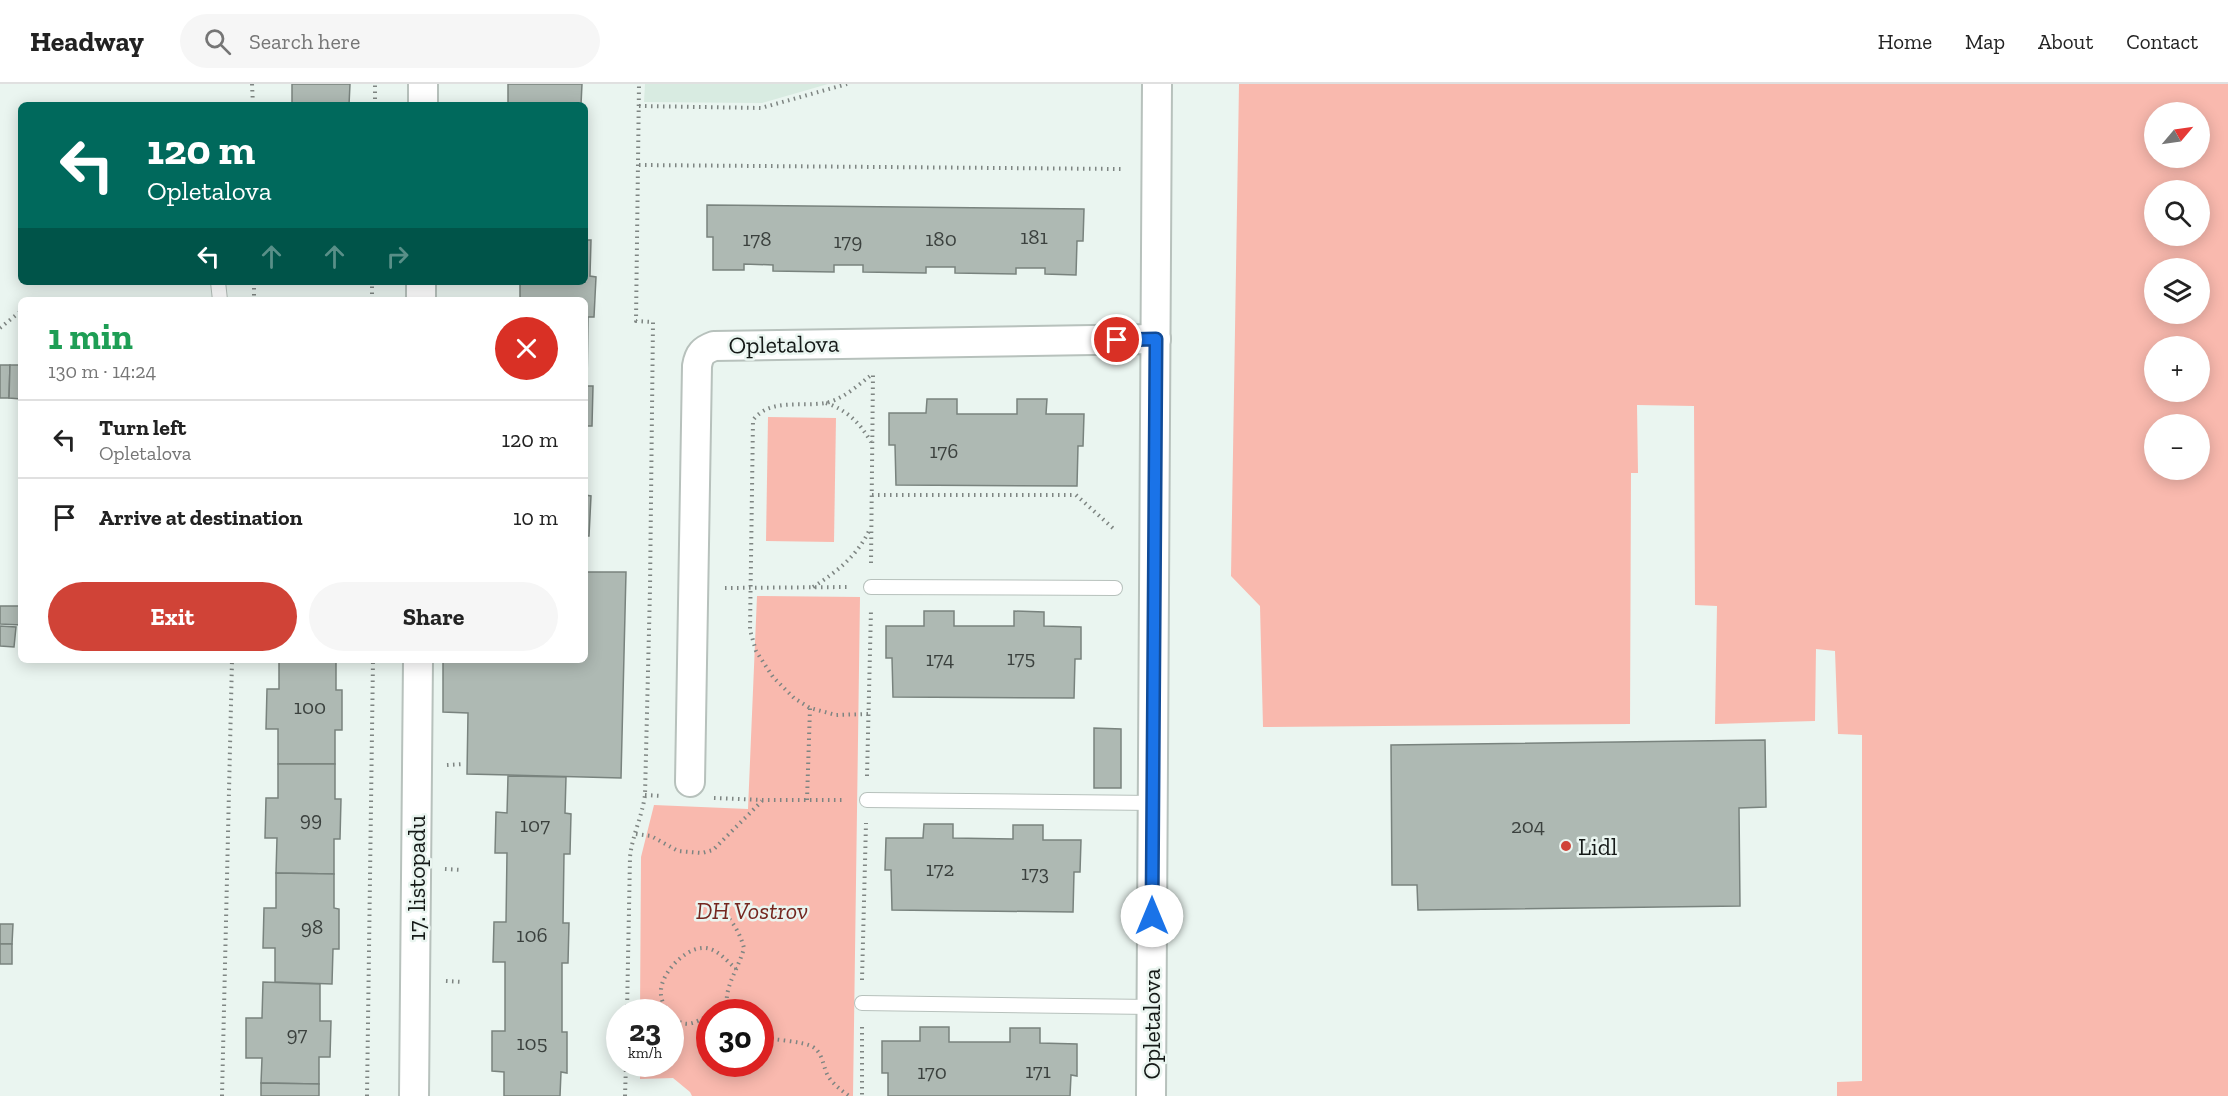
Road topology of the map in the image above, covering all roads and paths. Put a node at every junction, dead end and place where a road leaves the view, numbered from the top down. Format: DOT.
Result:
graph roads {
  1 [pos="252,84"];
  2 [pos="375,84"];
  3 [pos="423,84"];
  4 [pos="639,84"];
  5 [pos="847,84"];
  6 [pos="1157,84"];
  7 [pos="252,102"];
  8 [pos="375,102"];
  9 [pos="423,102"];
  10 [pos="639,106"];
  11 [pos="639,165"];
  12 [pos="1121,169"];
  13 [pos="18,313"];
  14 [pos="0,328"];
  15 [pos="1156,339"];
  16 [pos="873,342"];
  17 [pos="873,374"];
  18 [pos="825,403"];
  19 [pos="873,444"];
  20 [pos="872,495"];
  21 [pos="871,526"];
  22 [pos="1116,531"];
  23 [pos="750,587"];
  24 [pos="813,587"];
  25 [pos="871,587"];
  26 [pos="1115,588"];
  27 [pos="650,589"];
  28 [pos="693,589"];
  29 [pos="232,663"];
  30 [pos="373,663"];
  31 [pos="418,663"];
  32 [pos="810,708"];
  33 [pos="868,714"];
  34 [pos="687,792"];
  35 [pos="645,795"];
  36 [pos="762,800"];
  37 [pos="807,800"];
  38 [pos="867,800"];
  39 [pos="1153,803"];
  40 [pos="636,834"];
  41 [pos="704,905"];
  42 [pos="736,969"];
  43 [pos="627,999"];
  44 [pos="662,999"];
  45 [pos="725,999"];
  46 [pos="862,1003"];
  47 [pos="1151,1007"];
  48 [pos="774,1039"];
  49 [pos="626,1077"];
  50 [pos="222,1096"];
  51 [pos="367,1096"];
  52 [pos="414,1096"];
  53 [pos="625,1096"];
  54 [pos="849,1096"];
  55 [pos="862,1096"];
  56 [pos="1151,1096"];
  1 -- 7 [label="path"];
  2 -- 8 [label="path"];
  3 -- 9 [label="street"];
  4 -- 10 [label="path"];
  5 -- 10 [label="path"];
  6 -- 15 [label="street, Opletalova"];
  10 -- 11 [label="path"];
  11 -- 12 [label="path"];
  11 -- 27 [label="path"];
  13 -- 14 [label="path"];
  15 -- 16 [label="street, Opletalova"];
  15 -- 39 [label="street, Opletalova"];
  16 -- 17 [label="path"];
  16 -- 28 [label="street, Opletalova"];
  17 -- 18 [label="path"];
  17 -- 19 [label="path"];
  18 -- 19 [label="path"];
  18 -- 23 [label="path"];
  19 -- 20 [label="path"];
  20 -- 21 [label="path"];
  20 -- 22 [label="path"];
  21 -- 24 [label="path"];
  21 -- 25 [label="path"];
  23 -- 24 [label="path"];
  23 -- 28 [label="path"];
  23 -- 32 [label="path"];
  24 -- 25 [label="path"];
  25 -- 26 [label="lane"];
  25 -- 33 [label="path"];
  27 -- 28 [label="path"];
  27 -- 35 [label="path"];
  28 -- 34 [label="street, Opletalova"];
  29 -- 50 [label="path"];
  30 -- 51 [label="path"];
  31 -- 52 [label="street, 17. listopadu"];
  32 -- 33 [label="path"];
  32 -- 37 [label="path"];
  33 -- 38 [label="path"];
  34 -- 35 [label="path"];
  34 -- 36 [label="path"];
  35 -- 40 [label="path"];
  36 -- 37 [label="path"];
  36 -- 40 [label="path"];
  37 -- 38 [label="path"];
  38 -- 39 [label="lane"];
  38 -- 46 [label="path"];
  39 -- 47 [label="street, Opletalova"];
  40 -- 43 [label="path"];
  41 -- 42 [label="path"];
  42 -- 44 [label="path"];
  42 -- 45 [label="path"];
  46 -- 47 [label="lane"];
  46 -- 55 [label="path"];
  47 -- 56 [label="street, Opletalova"];
  48 -- 54 [label="path"];
  49 -- 53 [label="path"];
}
